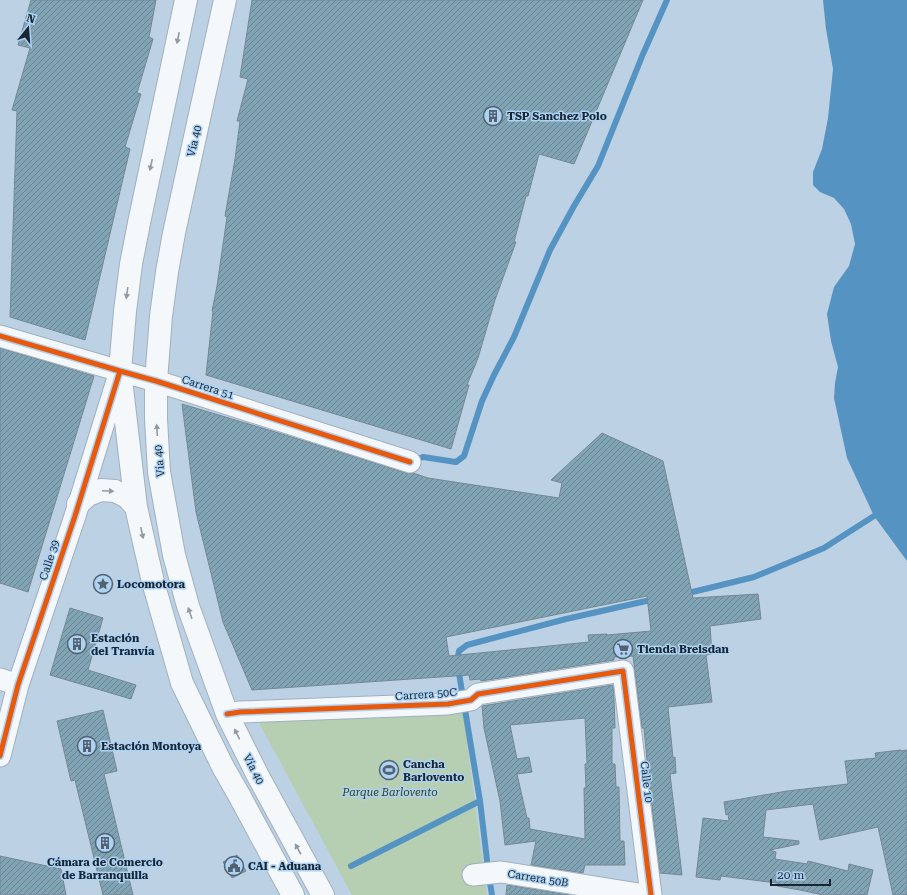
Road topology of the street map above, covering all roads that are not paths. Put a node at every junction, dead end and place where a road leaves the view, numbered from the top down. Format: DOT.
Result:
graph roads {
  1 [pos="186,0"];
  2 [pos="225,0"];
  3 [pos="0,336"];
  4 [pos="120,371"];
  5 [pos="156,381"];
  6 [pos="410,462"];
  7 [pos="78,504"];
  8 [pos="136,507"];
  9 [pos="623,672"];
  10 [pos="9,682"];
  11 [pos="227,714"];
  12 [pos="0,756"];
  13 [pos="473,875"];
  14 [pos="293,895"];
  15 [pos="323,895"];
  16 [pos="645,895"];
  17 [pos="651,895"];
  1 -- 4 [label="highway, one-way"];
  2 -- 5 [label="highway, Vía 40"];
  3 -- 4 [label="street, Carrera 51"];
  4 -- 5 [label="street, Carrera 51"];
  4 -- 7 [label="street, Calle 39"];
  4 -- 8 [label="highway"];
  5 -- 6 [label="street, Carrera 51"];
  11 -- 5 [label="highway, Vía 40, one-way"];
  7 -- 8 [label="highway, one-way"];
  7 -- 10 [label="street, Calle 39"];
  8 -- 14 [label="highway, one-way"];
  9 -- 11 [label="street, Carrera 50C"];
  9 -- 17 [label="street, Calle 10"];
  10 -- 12 [label="street, Calle 39"];
  15 -- 11 [label="highway, Vía 40, one-way"];
  13 -- 16 [label="street, Carrera 50B"];
}
